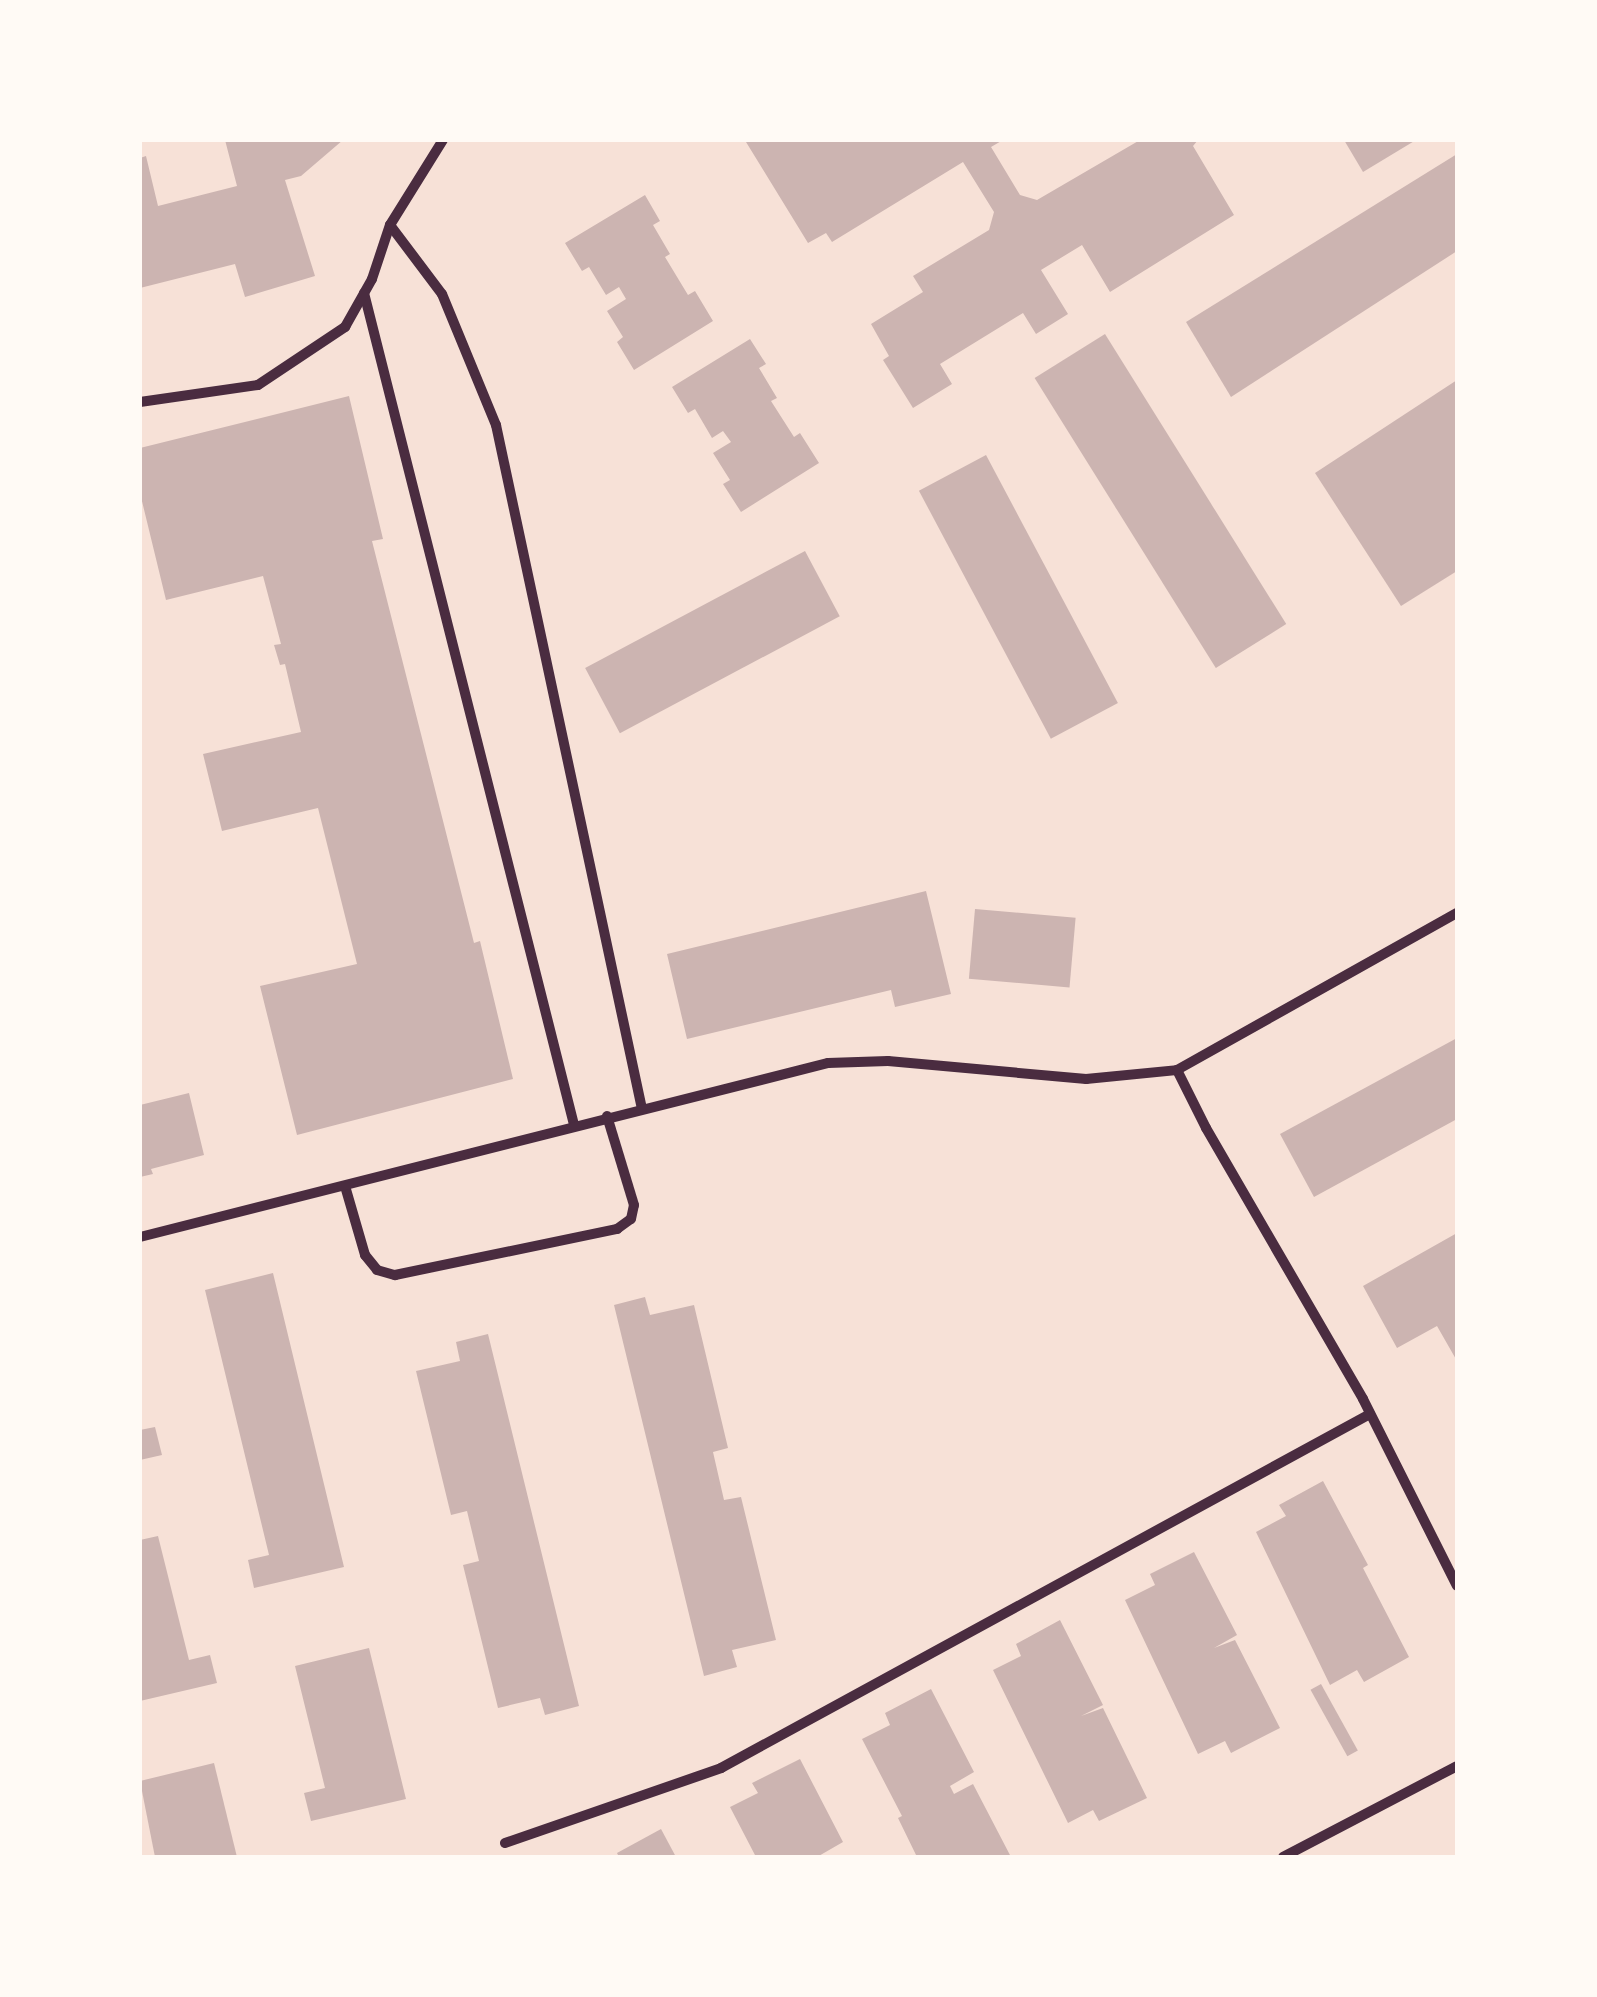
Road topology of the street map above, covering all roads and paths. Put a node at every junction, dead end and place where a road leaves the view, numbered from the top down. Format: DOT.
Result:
graph roads {
  1 [pos="443,140"];
  2 [pos="390,224"];
  3 [pos="364,294"];
  4 [pos="140,402"];
  5 [pos="1457,913"];
  6 [pos="1176,1070"];
  7 [pos="642,1110"];
  8 [pos="607,1116"];
  9 [pos="574,1125"];
  10 [pos="345,1186"];
  11 [pos="140,1238"];
  12 [pos="1370,1414"];
  13 [pos="1457,1586"];
  14 [pos="1457,1766"];
  15 [pos="505,1843"];
  16 [pos="1283,1857"];
  1 -- 2 [label="street"];
  2 -- 3 [label="street"];
  2 -- 7 [label="street"];
  3 -- 4 [label="street"];
  3 -- 9 [label="street"];
  5 -- 6 [label="street"];
  6 -- 7 [label="street"];
  6 -- 12 [label="street"];
  7 -- 8 [label="street"];
  8 -- 9 [label="street"];
  8 -- 10 [label="street"];
  9 -- 10 [label="street"];
  10 -- 11 [label="street"];
  12 -- 13 [label="street"];
  12 -- 15 [label="street"];
  14 -- 16 [label="street"];
}
